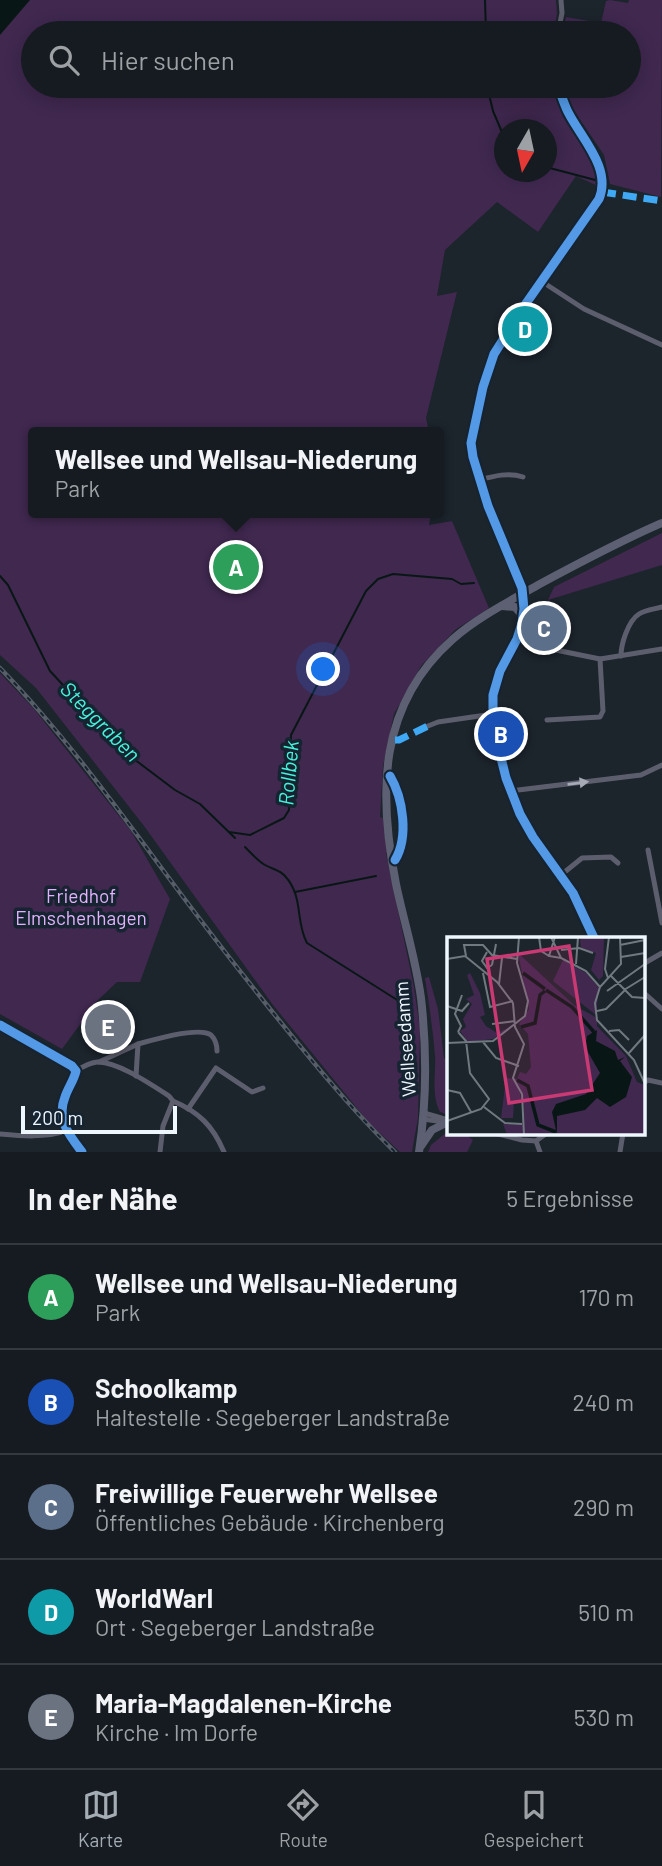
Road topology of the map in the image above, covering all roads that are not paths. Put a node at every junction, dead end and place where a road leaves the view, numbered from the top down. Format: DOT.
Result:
graph roads {
  1 [pos="561,0"];
  2 [pos="560,21"];
  3 [pos="562,98"];
  4 [pos="541,281"];
  5 [pos="662,345"];
  6 [pos="523,477"];
  7 [pos="480,480"];
  8 [pos="662,523"];
  9 [pos="523,594"];
  10 [pos="501,606"];
  11 [pos="662,607"];
  12 [pos="523,616"];
  13 [pos="517,639"];
  14 [pos="662,650"];
  15 [pos="621,656"];
  16 [pos="600,659"];
  17 [pos="493,714"];
  18 [pos="547,720"];
  19 [pos="428,726"];
  20 [pos="662,765"];
  21 [pos="510,791"];
  22 [pos="648,850"];
  23 [pos="618,863"];
  24 [pos="561,875"];
  25 [pos="662,923"];
  26 [pos="593,937"];
  27 [pos="660,956"];
  28 [pos="644,964"];
  29 [pos="644,993"];
  30 [pos="662,1009"];
  31 [pos="0,1025"];
  32 [pos="138,1044"];
  33 [pos="217,1051"];
  34 [pos="99,1062"];
  35 [pos="74,1068"];
  36 [pos="136,1076"];
  37 [pos="644,1082"];
  38 [pos="662,1083"];
  39 [pos="263,1088"];
  40 [pos="173,1101"];
  41 [pos="188,1109"];
  42 [pos="424,1116"];
  43 [pos="447,1121"];
  44 [pos="447,1122"];
  45 [pos="66,1131"];
  46 [pos="0,1134"];
  47 [pos="498,1134"];
  48 [pos="546,1134"];
  49 [pos="623,1134"];
  50 [pos="537,1141"];
  51 [pos="419,1151"];
  52 [pos="82,1152"];
  53 [pos="160,1152"];
  54 [pos="224,1152"];
  55 [pos="540,1152"];
  56 [pos="620,1152"];
  1 -- 2 [label="street"];
  3 -- 4 [label="street"];
  4 -- 5 [label="street"];
  4 -- 7 [label="street"];
  6 -- 7 [label="street"];
  7 -- 9 [label="street"];
  8 -- 9 [label="main road, Wellseedamm"];
  9 -- 10 [label="main road, Wellseedamm"];
  9 -- 12 [label="street"];
  10 -- 12 [label="main road"];
  10 -- 42 [label="main road, Wellseedamm"];
  11 -- 15 [label="street"];
  12 -- 13 [label="street"];
  13 -- 16 [label="street"];
  13 -- 17 [label="street"];
  14 -- 15 [label="street"];
  15 -- 16 [label="street"];
  16 -- 18 [label="street"];
  17 -- 19 [label="street"];
  17 -- 21 [label="street"];
  21 -- 20 [label="street, one-way"];
  21 -- 24 [label="street"];
  22 -- 25 [label="street"];
  23 -- 24 [label="street"];
  24 -- 26 [label="street"];
  27 -- 28 [label="street"];
  29 -- 30 [label="street"];
  31 -- 35 [label="street"];
  32 -- 33 [label="street"];
  32 -- 34 [label="street"];
  32 -- 36 [label="street"];
  34 -- 35 [label="street"];
  34 -- 36 [label="street"];
  35 -- 45 [label="street"];
  36 -- 40 [label="street"];
  37 -- 38 [label="street"];
  39 -- 41 [label="street"];
  40 -- 41 [label="street"];
  40 -- 53 [label="street"];
  41 -- 54 [label="street"];
  42 -- 43 [label="street"];
  42 -- 51 [label="main road, Wellseedamm"];
  44 -- 51 [label="main road"];
  45 -- 46 [label="street"];
  45 -- 52 [label="street"];
  47 -- 50 [label="street"];
  48 -- 50 [label="street"];
  49 -- 56 [label="street"];
  50 -- 55 [label="street"];
}
